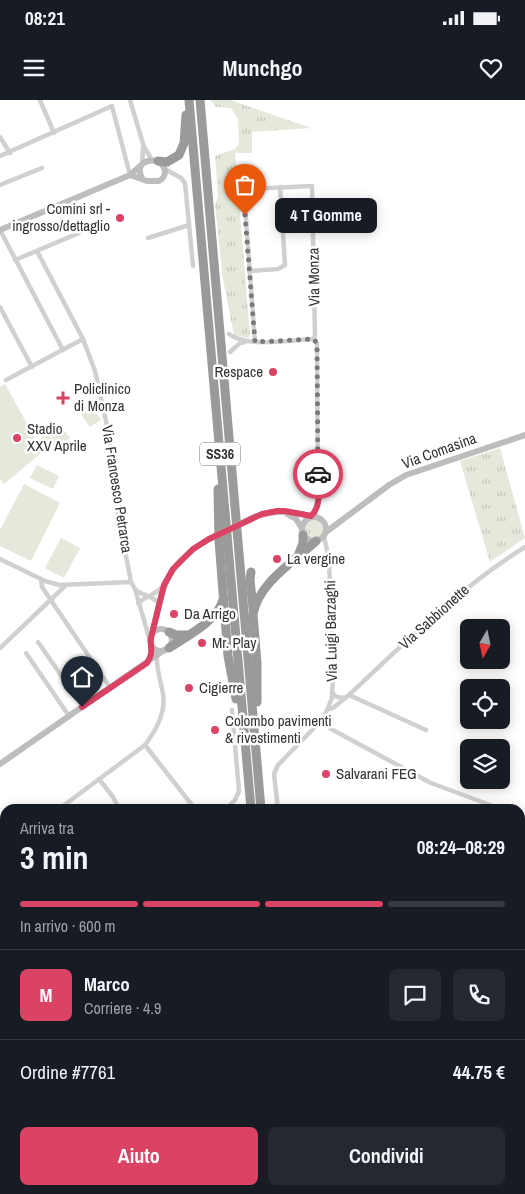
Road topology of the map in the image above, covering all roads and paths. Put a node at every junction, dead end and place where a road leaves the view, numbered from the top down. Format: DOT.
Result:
graph roads {
  1 [pos="40,100"];
  2 [pos="130,100"];
  3 [pos="188,100"];
  4 [pos="200,100"];
  5 [pos="54,133"];
  6 [pos="0,137"];
  7 [pos="144,147"];
  8 [pos="10,153"];
  9 [pos="0,156"];
  10 [pos="155,161"];
  11 [pos="141,165"];
  12 [pos="42,168"];
  13 [pos="165,169"];
  14 [pos="174,174"];
  15 [pos="130,175"];
  16 [pos="142,178"];
  17 [pos="163,179"];
  18 [pos="0,184"];
  19 [pos="280,187"];
  20 [pos="190,225"];
  21 [pos="0,230"];
  22 [pos="79,233"];
  23 [pos="148,238"];
  24 [pos="37,251"];
  25 [pos="15,260"];
  26 [pos="193,266"];
  27 [pos="250,271"];
  28 [pos="0,306"];
  29 [pos="229,334"];
  30 [pos="314,339"];
  31 [pos="83,340"];
  32 [pos="252,342"];
  33 [pos="63,350"];
  34 [pos="230,352"];
  35 [pos="32,367"];
  36 [pos="6,380"];
  37 [pos="525,434"];
  38 [pos="219,449"];
  39 [pos="277,511"];
  40 [pos="311,516"];
  41 [pos="320,518"];
  42 [pos="343,519"];
  43 [pos="302,531"];
  44 [pos="322,536"];
  45 [pos="525,547"];
  46 [pos="328,552"];
  47 [pos="297,559"];
  48 [pos="1,560"];
  49 [pos="251,572"];
  50 [pos="40,579"];
  51 [pos="131,582"];
  52 [pos="164,585"];
  53 [pos="65,586"];
  54 [pos="135,589"];
  55 [pos="224,596"];
  56 [pos="149,597"];
  57 [pos="52,600"];
  58 [pos="138,603"];
  59 [pos="158,607"];
  60 [pos="253,614"];
  61 [pos="204,624"];
  62 [pos="167,631"];
  63 [pos="190,634"];
  64 [pos="227,634"];
  65 [pos="152,641"];
  66 [pos="38,642"];
  67 [pos="0,648"];
  68 [pos="167,649"];
  69 [pos="26,653"];
  70 [pos="157,656"];
  71 [pos="147,663"];
  72 [pos="111,688"];
  73 [pos="332,693"];
  74 [pos="347,696"];
  75 [pos="82,707"];
  76 [pos="329,709"];
  77 [pos="232,710"];
  78 [pos="69,716"];
  79 [pos="324,722"];
  80 [pos="426,730"];
  81 [pos="255,739"];
  82 [pos="145,745"];
  83 [pos="246,757"];
  84 [pos="0,764"];
  85 [pos="99,779"];
  86 [pos="66,804"];
  87 [pos="116,804"];
  88 [pos="190,804"];
  89 [pos="231,804"];
  90 [pos="251,804"];
  91 [pos="261,804"];
  92 [pos="277,804"];
  93 [pos="488,804"];
  1 -- 5 [label="street"];
  2 -- 7 [label="street"];
  3 -- 10 [label="highway"];
  3 -- 38 [label="highway, SS36"];
  4 -- 81 [label="highway, SS36"];
  5 -- 8 [label="street"];
  5 -- 15 [label="street"];
  6 -- 8 [label="street"];
  7 -- 10 [label="street"];
  7 -- 11 [label="street"];
  8 -- 9 [label="street"];
  10 -- 11 [label="main road"];
  10 -- 13 [label="main road"];
  11 -- 15 [label="main road"];
  11 -- 16 [label="main road"];
  12 -- 18 [label="street"];
  13 -- 14 [label="street"];
  13 -- 17 [label="main road"];
  14 -- 17 [label="street"];
  14 -- 20 [label="street"];
  15 -- 16 [label="main road"];
  15 -- 21 [label="main road"];
  16 -- 17 [label="main road"];
  19 -- 27 [label="street"];
  19 -- 27 [label="street"];
  19 -- 30 [label="street, Via Monza"];
  20 -- 23 [label="street"];
  20 -- 26 [label="street"];
  21 -- 25 [label="street"];
  22 -- 24 [label="street"];
  24 -- 25 [label="street"];
  24 -- 31 [label="street, Via Francesco Petrarca"];
  25 -- 33 [label="street"];
  27 -- 32 [label="street"];
  28 -- 35 [label="street"];
  29 -- 32 [label="street"];
  30 -- 32 [label="street"];
  30 -- 40 [label="street, Via Monza"];
  31 -- 33 [label="street"];
  31 -- 51 [label="street, Via Francesco Petrarca"];
  32 -- 34 [label="street"];
  33 -- 35 [label="street"];
  35 -- 36 [label="street"];
  37 -- 42 [label="main road, Via Comasina"];
  38 -- 55 [label="highway"];
  38 -- 83 [label="highway, SS36"];
  39 -- 40 [label="main road"];
  39 -- 43 [label="main road"];
  39 -- 52 [label="main road, bridge"];
  40 -- 41 [label="main road"];
  40 -- 43 [label="main road"];
  41 -- 42 [label="main road"];
  41 -- 44 [label="main road"];
  42 -- 44 [label="main road, Via Comasina"];
  43 -- 44 [label="main road"];
  43 -- 47 [label="highway"];
  44 -- 46 [label="street, Via Luigi Barzaghi"];
  44 -- 46 [label="street"];
  44 -- 47 [label="highway"];
  45 -- 74 [label="street, Via Sabbionette"];
  46 -- 73 [label="street, Via Luigi Barzaghi"];
  47 -- 60 [label="highway"];
  48 -- 50 [label="street"];
  49 -- 60 [label="highway"];
  50 -- 53 [label="street"];
  50 -- 57 [label="street"];
  51 -- 53 [label="street"];
  51 -- 54 [label="street, Via Francesco Petrarca"];
  52 -- 56 [label="street"];
  52 -- 59 [label="main road"];
  53 -- 57 [label="street"];
  54 -- 56 [label="street"];
  54 -- 58 [label="street"];
  55 -- 61 [label="highway"];
  55 -- 64 [label="highway"];
  56 -- 58 [label="street"];
  56 -- 59 [label="street"];
  57 -- 67 [label="street"];
  57 -- 72 [label="street"];
  58 -- 65 [label="street"];
  59 -- 62 [label="main road"];
  59 -- 65 [label="main road"];
  60 -- 81 [label="highway"];
  61 -- 63 [label="highway"];
  61 -- 64 [label="highway"];
  62 -- 63 [label="highway"];
  62 -- 65 [label="main road"];
  62 -- 68 [label="main road"];
  63 -- 68 [label="highway"];
  64 -- 83 [label="highway"];
  65 -- 68 [label="main road"];
  65 -- 71 [label="main road"];
  66 -- 75 [label="street"];
  68 -- 70 [label="main road"];
  69 -- 78 [label="street"];
  70 -- 71 [label="main road"];
  70 -- 82 [label="street"];
  71 -- 72 [label="main road"];
  72 -- 75 [label="main road"];
  73 -- 74 [label="street"];
  73 -- 76 [label="street, Via Luigi Barzaghi"];
  74 -- 76 [label="street, Via Sabbionette"];
  74 -- 80 [label="street"];
  75 -- 78 [label="main road"];
  76 -- 79 [label="street"];
  77 -- 89 [label="street"];
  78 -- 84 [label="main road"];
  79 -- 92 [label="street"];
  79 -- 93 [label="street"];
  81 -- 91 [label="highway, SS36"];
  82 -- 85 [label="street"];
  82 -- 88 [label="street"];
  83 -- 90 [label="highway, SS36"];
  85 -- 86 [label="street"];
  85 -- 87 [label="street"];
}
